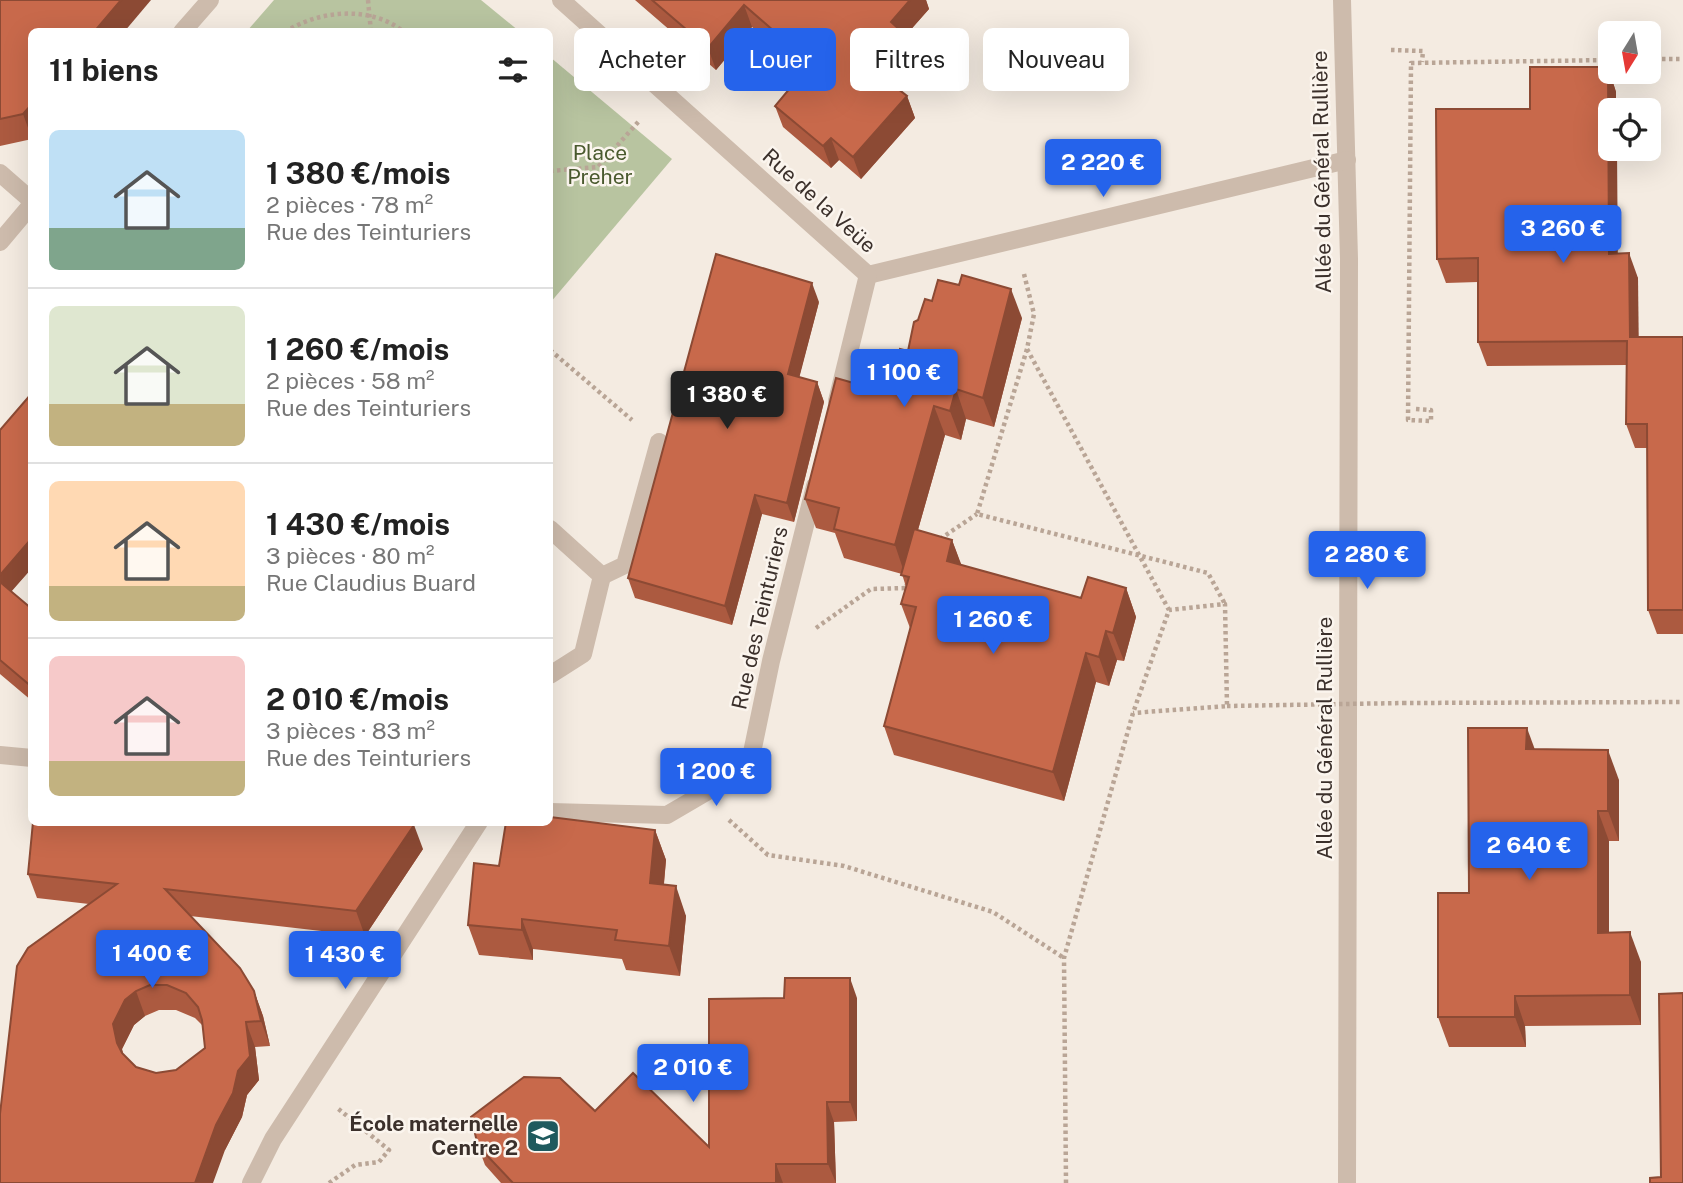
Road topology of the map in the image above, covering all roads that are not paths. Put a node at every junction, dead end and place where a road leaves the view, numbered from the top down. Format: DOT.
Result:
graph roads {
  1 [pos="210,0"];
  2 [pos="561,0"];
  3 [pos="1342,0"];
  4 [pos="186,28"];
  5 [pos="1347,160"];
  6 [pos="0,173"];
  7 [pos="28,198"];
  8 [pos="28,207"];
  9 [pos="0,242"];
  10 [pos="868,275"];
  11 [pos="834,412"];
  12 [pos="659,442"];
  13 [pos="821,464"];
  14 [pos="553,532"];
  15 [pos="603,576"];
  16 [pos="553,673"];
  17 [pos="0,755"];
  18 [pos="28,758"];
  19 [pos="553,812"];
  20 [pos="476,826"];
  21 [pos="251,1183"];
  22 [pos="1347,1183"];
  1 -- 4 [label="street"];
  2 -- 10 [label="street, Rue de la Veüe"];
  3 -- 5 [label="street, Allée du Général Rullière"];
  5 -- 10 [label="street, Rue de la Veüe"];
  5 -- 22 [label="street, Allée du Général Rullière"];
  6 -- 7 [label="street"];
  8 -- 9 [label="street"];
  10 -- 11 [label="street"];
  12 -- 15 [label="street"];
  13 -- 19 [label="street, Rue des Teinturiers"];
  14 -- 15 [label="street"];
  15 -- 16 [label="street"];
  17 -- 18 [label="street"];
  20 -- 21 [label="street"];
}
